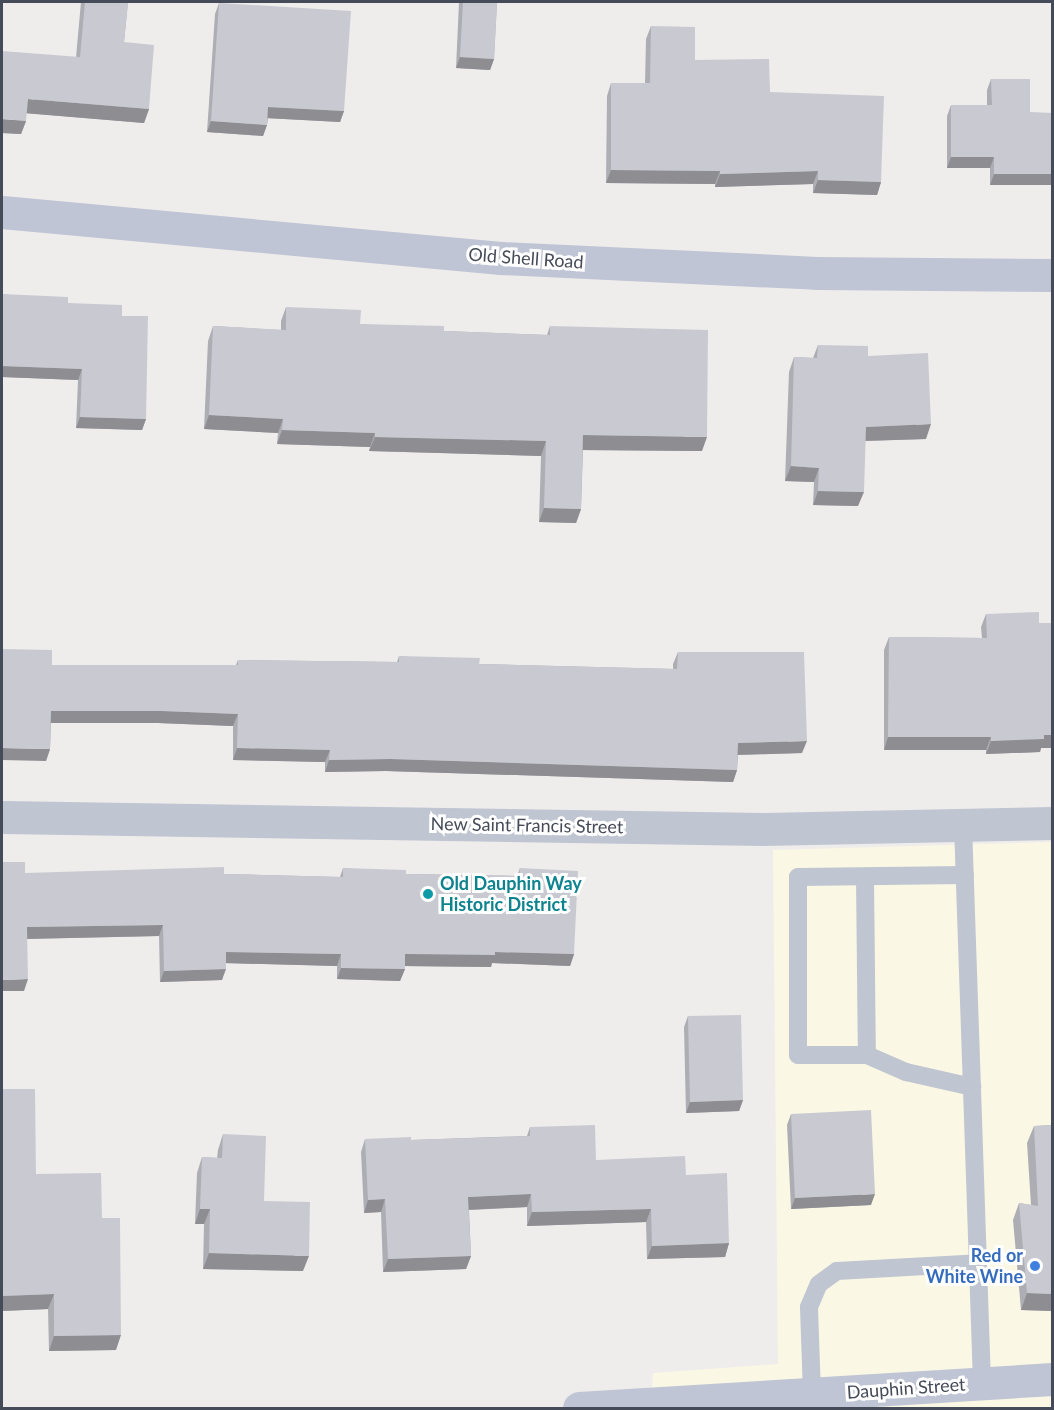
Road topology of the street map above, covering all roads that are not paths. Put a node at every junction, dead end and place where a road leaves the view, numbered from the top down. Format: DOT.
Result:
graph roads {
  1 [pos="2,212"];
  2 [pos="1053,275"];
  3 [pos="2,817"];
  4 [pos="1053,823"];
  5 [pos="963,825"];
  6 [pos="965,875"];
  7 [pos="866,877"];
  8 [pos="867,1055"];
  9 [pos="972,1087"];
  10 [pos="978,1263"];
  11 [pos="1053,1379"];
  12 [pos="982,1383"];
  13 [pos="812,1394"];
  14 [pos="579,1408"];
  1 -- 2 [label="street, Old Shell Road"];
  3 -- 5 [label="street, New Saint Francis Street"];
  4 -- 5 [label="street, New Saint Francis Street"];
  5 -- 6 [label="lane"];
  6 -- 7 [label="lane"];
  6 -- 9 [label="lane"];
  7 -- 8 [label="lane"];
  7 -- 8 [label="lane"];
  8 -- 9 [label="lane"];
  9 -- 10 [label="lane"];
  10 -- 12 [label="lane"];
  10 -- 13 [label="lane"];
  11 -- 12 [label="street, Dauphin Street"];
  12 -- 13 [label="street, Dauphin Street"];
  13 -- 14 [label="street, Dauphin Street"];
}
